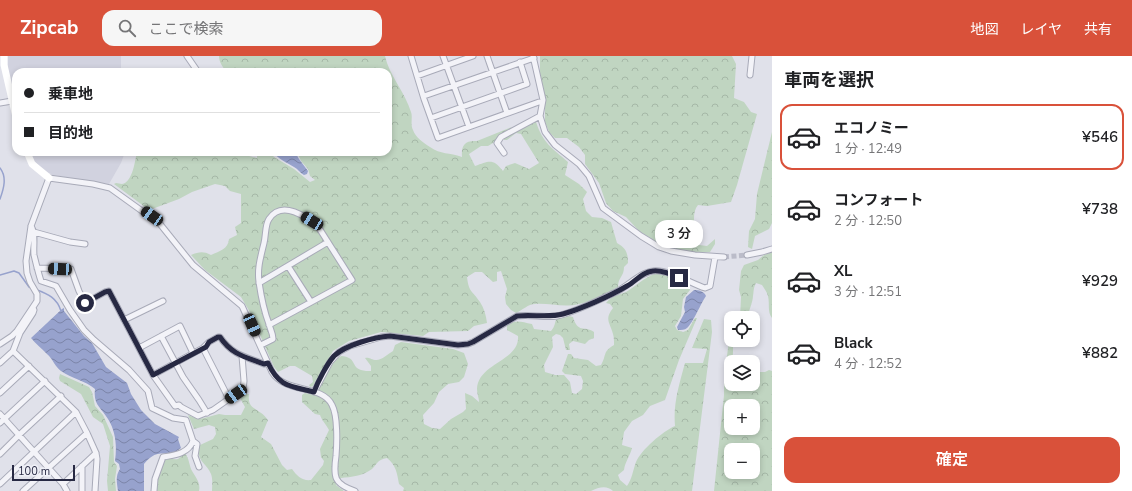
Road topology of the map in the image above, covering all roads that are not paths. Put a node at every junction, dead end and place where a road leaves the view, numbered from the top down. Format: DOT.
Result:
graph roads {
  1 [pos="4,56"];
  2 [pos="187,56"];
  3 [pos="411,56"];
  4 [pos="443,56"];
  5 [pos="473,56"];
  6 [pos="487,56"];
  7 [pos="752,56"];
  8 [pos="533,57"];
  9 [pos="520,62"];
  10 [pos="447,66"];
  11 [pos="195,68"];
  12 [pos="493,72"];
  13 [pos="750,75"];
  14 [pos="417,76"];
  15 [pos="454,86"];
  16 [pos="500,93"];
  17 [pos="424,96"];
  18 [pos="12,101"];
  19 [pos="538,102"];
  20 [pos="0,103"];
  21 [pos="461,107"];
  22 [pos="507,113"];
  23 [pos="540,116"];
  24 [pos="431,118"];
  25 [pos="469,127"];
  26 [pos="504,153"];
  27 [pos="29,156"];
  28 [pos="49,178"];
  29 [pos="31,226"];
  30 [pos="34,232"];
  31 [pos="328,242"];
  32 [pos="85,244"];
  33 [pos="772,249"];
  34 [pos="747,254"];
  35 [pos="715,257"];
  36 [pos="724,257"];
  37 [pos="288,266"];
  38 [pos="37,268"];
  39 [pos="259,283"];
  40 [pos="162,301"];
  41 [pos="311,302"];
  42 [pos="33,308"];
  43 [pos="124,320"];
  44 [pos="269,325"];
  45 [pos="161,336"];
  46 [pos="0,344"];
  47 [pos="261,346"];
  48 [pos="139,348"];
  49 [pos="203,348"];
  50 [pos="13,351"];
  51 [pos="193,353"];
  52 [pos="242,356"];
  53 [pos="0,363"];
  54 [pos="175,363"];
  55 [pos="268,363"];
  56 [pos="29,366"];
  57 [pos="153,375"];
  58 [pos="45,381"];
  59 [pos="314,392"];
  60 [pos="0,393"];
  61 [pos="61,396"];
  62 [pos="229,399"];
  63 [pos="76,412"];
  64 [pos="207,413"];
  65 [pos="0,414"];
  66 [pos="2,421"];
  67 [pos="88,432"];
  68 [pos="19,435"];
  69 [pos="193,441"];
  70 [pos="34,451"];
  71 [pos="96,453"];
  72 [pos="0,454"];
  73 [pos="82,466"];
  74 [pos="49,467"];
  75 [pos="199,467"];
  76 [pos="0,484"];
  77 [pos="63,484"];
  78 [pos="66,490"];
  79 [pos="24,491"];
  80 [pos="82,491"];
  81 [pos="95,491"];
  82 [pos="154,491"];
  83 [pos="355,491"];
  1 -- 18 [label="street"];
  2 -- 11 [label="street"];
  3 -- 14 [label="street"];
  4 -- 10 [label="street"];
  5 -- 10 [label="street"];
  6 -- 12 [label="street"];
  7 -- 13 [label="street"];
  8 -- 9 [label="street"];
  8 -- 23 [label="street"];
  9 -- 12 [label="street"];
  9 -- 16 [label="street"];
  10 -- 14 [label="street"];
  10 -- 15 [label="street"];
  12 -- 15 [label="street"];
  12 -- 16 [label="street"];
  14 -- 17 [label="street"];
  15 -- 17 [label="street"];
  15 -- 21 [label="street"];
  16 -- 21 [label="street"];
  16 -- 22 [label="street"];
  17 -- 24 [label="street"];
  18 -- 20 [label="street"];
  19 -- 22 [label="street"];
  21 -- 24 [label="street"];
  21 -- 25 [label="street"];
  22 -- 25 [label="street"];
  23 -- 26 [label="street"];
  23 -- 35 [label="street"];
  24 -- 25 [label="street"];
  27 -- 28 [label="street"];
  28 -- 29 [label="street"];
  28 -- 47 [label="street"];
  29 -- 30 [label="street"];
  29 -- 42 [label="street"];
  30 -- 32 [label="street"];
  30 -- 38 [label="street"];
  31 -- 37 [label="street"];
  31 -- 39 [label="street"];
  31 -- 41 [label="street"];
  33 -- 34 [label="street"];
  35 -- 36 [label="street"];
  35 -- 59 [label="street"];
  37 -- 39 [label="street"];
  37 -- 41 [label="street"];
  38 -- 43 [label="street"];
  38 -- 69 [label="street"];
  39 -- 44 [label="street"];
  40 -- 43 [label="street"];
  41 -- 44 [label="street"];
  42 -- 46 [label="street"];
  42 -- 50 [label="street"];
  43 -- 48 [label="street"];
  44 -- 47 [label="street"];
  45 -- 48 [label="street"];
  45 -- 51 [label="street"];
  45 -- 54 [label="street"];
  47 -- 55 [label="street"];
  48 -- 57 [label="street"];
  49 -- 51 [label="street"];
  49 -- 52 [label="street"];
  49 -- 62 [label="street"];
  50 -- 53 [label="street"];
  50 -- 56 [label="street"];
  51 -- 54 [label="street"];
  52 -- 55 [label="street"];
  52 -- 62 [label="street"];
  54 -- 57 [label="street"];
  54 -- 64 [label="street"];
  55 -- 59 [label="street"];
  56 -- 58 [label="street"];
  56 -- 60 [label="street"];
  57 -- 64 [label="street"];
  58 -- 61 [label="street"];
  58 -- 66 [label="street"];
  59 -- 83 [label="street"];
  61 -- 63 [label="street"];
  61 -- 68 [label="street"];
  62 -- 64 [label="street"];
  63 -- 67 [label="street"];
  63 -- 70 [label="street"];
  65 -- 66 [label="street"];
  66 -- 68 [label="street"];
  67 -- 71 [label="street"];
  67 -- 74 [label="street"];
  68 -- 70 [label="street"];
  68 -- 72 [label="street"];
  69 -- 75 [label="street"];
  69 -- 82 [label="street"];
  70 -- 74 [label="street"];
  70 -- 76 [label="street"];
  71 -- 73 [label="street"];
  71 -- 81 [label="street"];
  73 -- 77 [label="street"];
  73 -- 80 [label="street"];
  74 -- 77 [label="street"];
  74 -- 79 [label="street"];
  77 -- 78 [label="street"];
}
